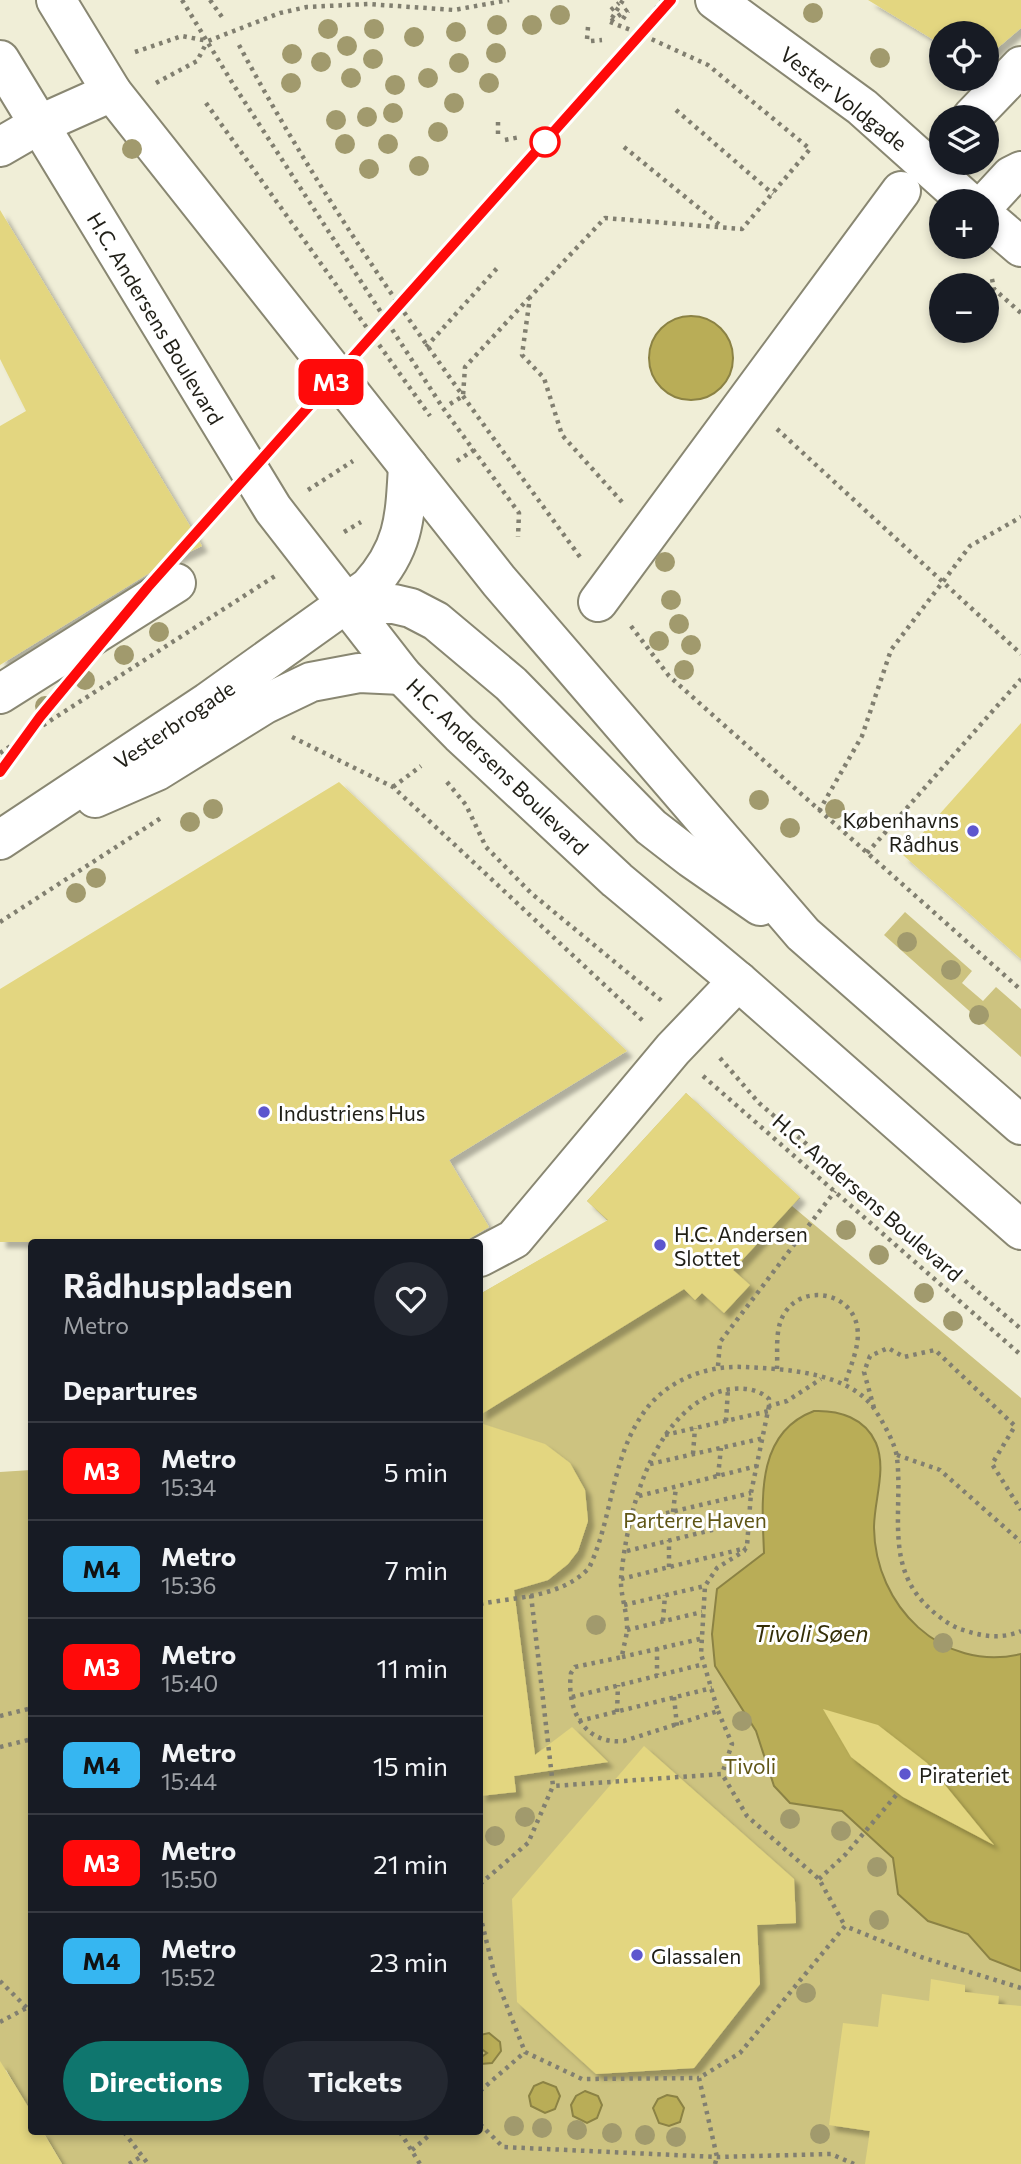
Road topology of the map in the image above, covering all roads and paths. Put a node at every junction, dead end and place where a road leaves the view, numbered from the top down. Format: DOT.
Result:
graph roads {
  1 [pos="56,0"];
  2 [pos="182,0"];
  3 [pos="210,0"];
  4 [pos="509,0"];
  5 [pos="622,0"];
  6 [pos="663,0"];
  7 [pos="715,0"];
  8 [pos="611,11"];
  9 [pos="222,17"];
  10 [pos="621,20"];
  11 [pos="610,22"];
  12 [pos="588,27"];
  13 [pos="636,32"];
  14 [pos="602,40"];
  15 [pos="208,41"];
  16 [pos="0,61"];
  17 [pos="1021,66"];
  18 [pos="112,92"];
  19 [pos="206,103"];
  20 [pos="984,105"];
  21 [pos="676,110"];
  22 [pos="498,119"];
  23 [pos="38,125"];
  24 [pos="498,134"];
  25 [pos="520,137"];
  26 [pos="505,140"];
  27 [pos="624,146"];
  28 [pos="0,147"];
  29 [pos="1021,171"];
  30 [pos="954,189"];
  31 [pos="999,189"];
  32 [pos="901,191"];
  33 [pos="773,194"];
  34 [pos="722,228"];
  35 [pos="999,228"];
  36 [pos="1021,247"];
  37 [pos="499,266"];
  38 [pos="530,297"];
  39 [pos="426,347"];
  40 [pos="746,401"];
  41 [pos="450,404"];
  42 [pos="430,416"];
  43 [pos="354,460"];
  44 [pos="408,466"];
  45 [pos="306,491"];
  46 [pos="519,513"];
  47 [pos="1021,517"];
  48 [pos="650,531"];
  49 [pos="308,555"];
  50 [pos="943,582"];
  51 [pos="176,583"];
  52 [pos="598,601"];
  53 [pos="346,604"];
  54 [pos="1021,654"];
  55 [pos="402,675"];
  56 [pos="1021,679"];
  57 [pos="0,694"];
  58 [pos="0,753"];
  59 [pos="421,766"];
  60 [pos="443,778"];
  61 [pos="393,787"];
  62 [pos="174,810"];
  63 [pos="820,811"];
  64 [pos="12,832"];
  65 [pos="867,853"];
  66 [pos="0,922"];
  67 [pos="803,934"];
  68 [pos="738,981"];
  69 [pos="694,1027"];
  70 [pos="1021,1125"];
  71 [pos="835,1191"];
  72 [pos="1021,1230"];
  73 [pos="483,1256"];
  74 [pos="1021,1329"];
  75 [pos="718,1366"];
  76 [pos="777,1369"];
  77 [pos="821,1379"];
  78 [pos="845,1384"];
  79 [pos="728,1389"];
  80 [pos="769,1409"];
  81 [pos="874,1409"];
  82 [pos="726,1421"];
  83 [pos="695,1428"];
  84 [pos="664,1435"];
  85 [pos="764,1438"];
  86 [pos="721,1448"];
  87 [pos="693,1454"];
  88 [pos="897,1455"];
  89 [pos="649,1464"];
  90 [pos="757,1466"];
  91 [pos="718,1476"];
  92 [pos="676,1487"];
  93 [pos="751,1493"];
  94 [pos="638,1496"];
  95 [pos="1021,1510"];
  96 [pos="674,1512"];
  97 [pos="633,1521"];
  98 [pos="748,1521"];
  99 [pos="670,1540"];
  100 [pos="1021,1542"];
  101 [pos="747,1548"];
  102 [pos="626,1550"];
  103 [pos="669,1567"];
  104 [pos="621,1579"];
  105 [pos="705,1586"];
  106 [pos="531,1594"];
  107 [pos="665,1595"];
  108 [pos="483,1603"];
  109 [pos="624,1605"];
  110 [pos="702,1612"];
  111 [pos="663,1622"];
  112 [pos="627,1630"];
  113 [pos="1021,1631"];
  114 [pos="700,1639"];
  115 [pos="657,1648"];
  116 [pos="622,1657"];
  117 [pos="704,1664"];
  118 [pos="657,1675"];
  119 [pos="618,1685"];
  120 [pos="712,1688"];
  121 [pos="572,1697"];
  122 [pos="674,1698"];
  123 [pos="28,1709"];
  124 [pos="718,1711"];
  125 [pos="617,1712"];
  126 [pos="0,1716"];
  127 [pos="579,1721"];
  128 [pos="677,1726"];
  129 [pos="28,1740"];
  130 [pos="0,1747"];
  131 [pos="722,1774"];
  132 [pos="553,1786"];
  133 [pos="898,1793"];
  134 [pos="820,1879"];
  135 [pos="483,1881"];
  136 [pos="845,1926"];
  137 [pos="483,1927"];
  138 [pos="0,1981"];
  139 [pos="1021,1988"];
  140 [pos="28,2006"];
  141 [pos="0,2022"];
  142 [pos="525,2052"];
  143 [pos="699,2078"];
  144 [pos="483,2088"];
  145 [pos="483,2127"];
  146 [pos="126,2135"];
  147 [pos="402,2135"];
  148 [pos="430,2135"];
  149 [pos="412,2150"];
  150 [pos="142,2156"];
  151 [pos="717,2157"];
  152 [pos="129,2164"];
  153 [pos="148,2164"];
  154 [pos="420,2164"];
  155 [pos="715,2164"];
  156 [pos="854,2164"];
  1 -- 18 [label="street"];
  2 -- 15 [label="path"];
  3 -- 9 [label="path"];
  4 -- 15 [label="path"];
  5 -- 8 [label="path"];
  5 -- 11 [label="path"];
  6 -- 13 [label="path"];
  7 -- 30 [label="street, Vester Voldgade"];
  10 -- 11 [label="path"];
  11 -- 13 [label="path"];
  12 -- 14 [label="path"];
  13 -- 33 [label="path"];
  15 -- 18 [label="path"];
  15 -- 18 [label="path"];
  15 -- 46 [label="path"];
  16 -- 23 [label="street, H.C. Andersens Boulevard"];
  17 -- 20 [label="street"];
  18 -- 23 [label="street"];
  18 -- 44 [label="street"];
  19 -- 42 [label="path"];
  21 -- 33 [label="path"];
  22 -- 24 [label="path"];
  23 -- 28 [label="street"];
  23 -- 49 [label="street, H.C. Andersens Boulevard"];
  25 -- 26 [label="path"];
  27 -- 34 [label="path"];
  29 -- 31 [label="street"];
  32 -- 40 [label="street"];
  33 -- 34 [label="path"];
  34 -- 38 [label="path"];
  35 -- 36 [label="street"];
  37 -- 39 [label="path"];
  38 -- 41 [label="path"];
  38 -- 48 [label="path"];
  40 -- 48 [label="street"];
  40 -- 50 [label="path"];
  43 -- 45 [label="path"];
  44 -- 53 [label="street, Vesterbrogade"];
  44 -- 67 [label="street"];
  47 -- 50 [label="path"];
  48 -- 52 [label="street"];
  49 -- 53 [label="street, H.C. Andersens Boulevard"];
  49 -- 58 [label="path"];
  50 -- 54 [label="path"];
  50 -- 63 [label="path"];
  51 -- 57 [label="street"];
  53 -- 55 [label="street, H.C. Andersens Boulevard"];
  53 -- 64 [label="street, Vesterbrogade"];
  53 -- 67 [label="street"];
  55 -- 64 [label="street"];
  55 -- 68 [label="street, H.C. Andersens Boulevard"];
  56 -- 65 [label="path"];
  59 -- 61 [label="path"];
  60 -- 69 [label="path, H.C. Andersens Boulevard"];
  62 -- 66 [label="path"];
  67 -- 70 [label="street"];
  68 -- 69 [label="street"];
  68 -- 72 [label="street, H.C. Andersens Boulevard"];
  69 -- 73 [label="street"];
  69 -- 74 [label="path, H.C. Andersens Boulevard"];
  71 -- 75 [label="path"];
  75 -- 76 [label="path"];
  75 -- 106 [label="path"];
  76 -- 77 [label="path"];
  76 -- 78 [label="path"];
  77 -- 78 [label="path"];
  77 -- 80 [label="path"];
  78 -- 81 [label="path"];
  79 -- 80 [label="path"];
  79 -- 82 [label="path"];
  79 -- 84 [label="path"];
  80 -- 82 [label="path"];
  80 -- 85 [label="path"];
  81 -- 88 [label="path"];
  81 -- 95 [label="path"];
  82 -- 83 [label="path"];
  83 -- 84 [label="path"];
  83 -- 87 [label="path"];
  84 -- 89 [label="path"];
  85 -- 86 [label="path"];
  85 -- 90 [label="path"];
  86 -- 87 [label="path"];
  86 -- 91 [label="path"];
  87 -- 89 [label="path"];
  88 -- 100 [label="path"];
  88 -- 113 [label="path"];
  89 -- 94 [label="path"];
  90 -- 91 [label="path"];
  90 -- 93 [label="path"];
  91 -- 92 [label="path"];
  92 -- 94 [label="path"];
  92 -- 96 [label="path"];
  93 -- 96 [label="path"];
  93 -- 98 [label="path"];
  94 -- 97 [label="path"];
  96 -- 97 [label="path"];
  97 -- 102 [label="path"];
  98 -- 99 [label="path"];
  98 -- 101 [label="path"];
  99 -- 102 [label="path"];
  99 -- 103 [label="path"];
  101 -- 103 [label="path"];
  101 -- 105 [label="path"];
  102 -- 104 [label="path"];
  103 -- 104 [label="path"];
  104 -- 109 [label="path"];
  105 -- 107 [label="path"];
  105 -- 110 [label="path"];
  106 -- 108 [label="path"];
  106 -- 132 [label="path"];
  107 -- 109 [label="path"];
  107 -- 111 [label="path"];
  109 -- 112 [label="path"];
  110 -- 111 [label="path"];
  110 -- 114 [label="path"];
  111 -- 112 [label="path"];
  112 -- 116 [label="path"];
  114 -- 115 [label="path"];
  114 -- 117 [label="path"];
  115 -- 116 [label="path"];
  115 -- 118 [label="path"];
  116 -- 121 [label="path"];
  117 -- 118 [label="path"];
  117 -- 120 [label="path"];
  118 -- 119 [label="path"];
  119 -- 121 [label="path"];
  119 -- 125 [label="path"];
  120 -- 122 [label="path"];
  120 -- 124 [label="path"];
  121 -- 127 [label="path"];
  122 -- 125 [label="path"];
  122 -- 128 [label="path"];
  123 -- 126 [label="path"];
  124 -- 128 [label="path"];
  124 -- 131 [label="path"];
  125 -- 127 [label="path"];
  127 -- 128 [label="path"];
  129 -- 130 [label="path"];
  131 -- 132 [label="path"];
  131 -- 134 [label="path"];
  132 -- 135 [label="path"];
  133 -- 134 [label="path"];
  134 -- 136 [label="path"];
  136 -- 139 [label="path"];
  136 -- 143 [label="path"];
  137 -- 142 [label="path"];
  138 -- 140 [label="path"];
  140 -- 141 [label="path"];
  142 -- 143 [label="path"];
  142 -- 144 [label="path"];
  143 -- 151 [label="path"];
  145 -- 151 [label="path"];
  146 -- 150 [label="path"];
  147 -- 149 [label="path"];
  148 -- 149 [label="path"];
  149 -- 154 [label="path"];
  150 -- 152 [label="path"];
  150 -- 153 [label="path"];
  151 -- 155 [label="path"];
  151 -- 156 [label="path"];
}
